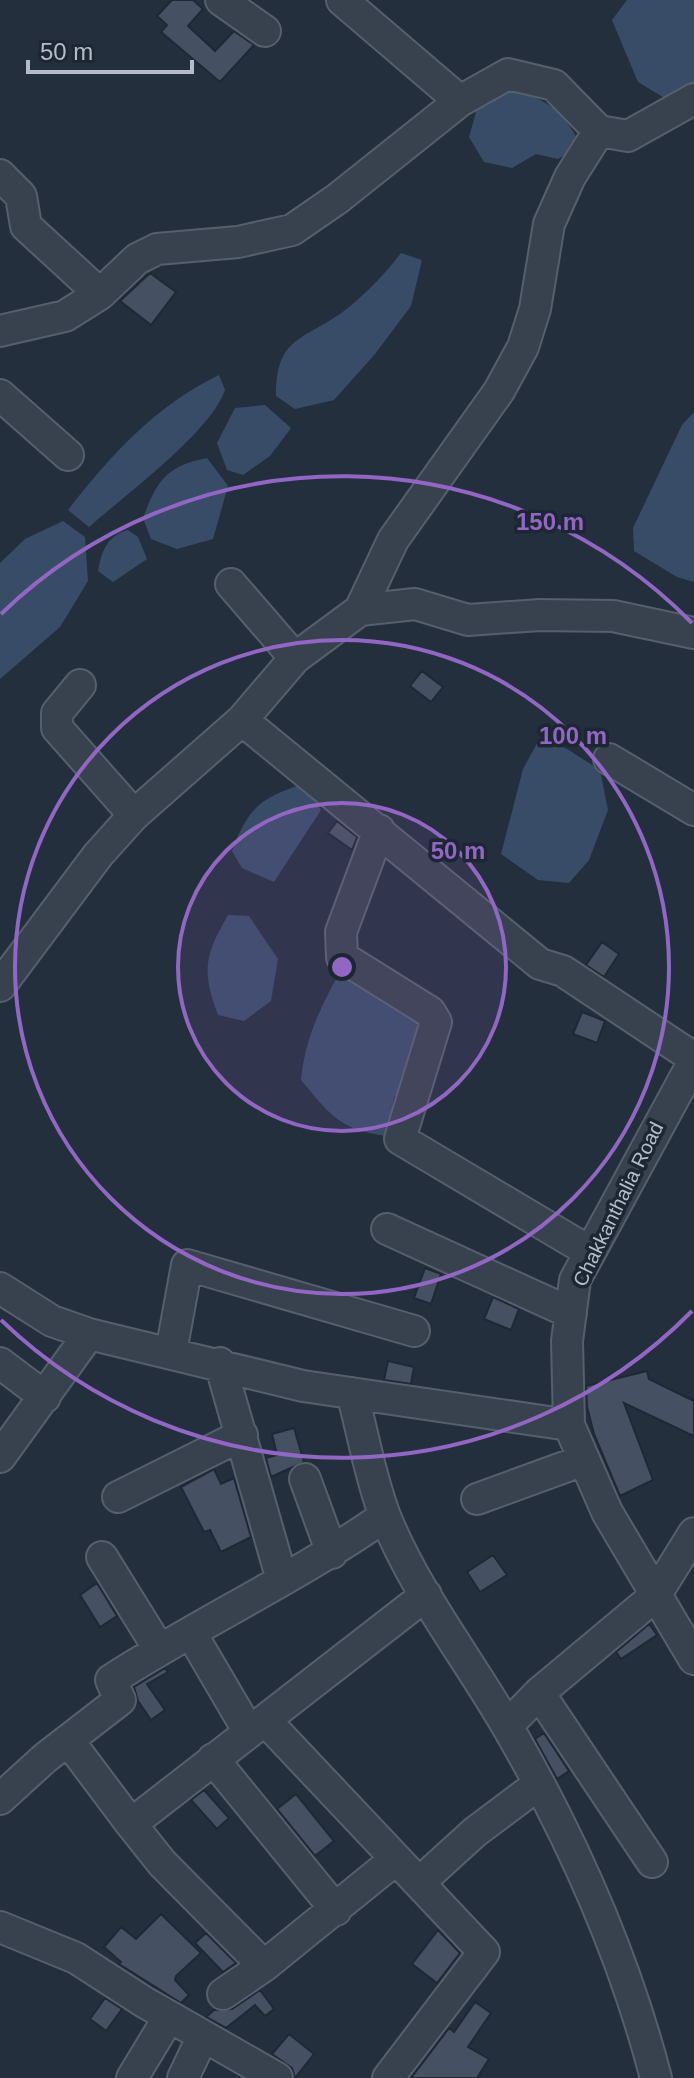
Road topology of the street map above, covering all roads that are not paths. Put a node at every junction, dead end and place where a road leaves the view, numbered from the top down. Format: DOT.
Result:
graph roads {
  1 [pos="221,0"];
  2 [pos="342,0"];
  3 [pos="265,31"];
  4 [pos="694,99"];
  5 [pos="460,101"];
  6 [pos="599,131"];
  7 [pos="0,175"];
  8 [pos="100,294"];
  9 [pos="0,331"];
  10 [pos="0,395"];
  11 [pos="68,455"];
  12 [pos="231,584"];
  13 [pos="360,610"];
  14 [pos="694,633"];
  15 [pos="295,658"];
  16 [pos="80,685"];
  17 [pos="242,720"];
  18 [pos="609,759"];
  19 [pos="694,810"];
  20 [pos="134,815"];
  21 [pos="379,830"];
  22 [pos="0,986"];
  23 [pos="694,1060"];
  24 [pos="387,1229"];
  25 [pos="590,1252"];
  26 [pos="0,1288"];
  27 [pos="571,1313"];
  28 [pos="414,1331"];
  29 [pos="89,1334"];
  30 [pos="171,1352"];
  31 [pos="0,1363"];
  32 [pos="220,1363"];
  33 [pos="352,1393"];
  34 [pos="45,1397"];
  35 [pos="569,1425"];
  36 [pos="242,1435"];
  37 [pos="0,1457"];
  38 [pos="584,1460"];
  39 [pos="305,1479"];
  40 [pos="118,1497"];
  41 [pos="477,1499"];
  42 [pos="385,1516"];
  43 [pos="694,1533"];
  44 [pos="332,1553"];
  45 [pos="102,1557"];
  46 [pos="282,1580"];
  47 [pos="426,1595"];
  48 [pos="655,1596"];
  49 [pos="191,1633"];
  50 [pos="159,1649"];
  51 [pos="694,1659"];
  52 [pos="539,1693"];
  53 [pos="257,1726"];
  54 [pos="507,1726"];
  55 [pos="68,1740"];
  56 [pos="213,1759"];
  57 [pos="539,1784"];
  58 [pos="0,1799"];
  59 [pos="131,1824"];
  60 [pos="396,1859"];
  61 [pos="652,1862"];
  62 [pos="420,1882"];
  63 [pos="336,1910"];
  64 [pos="0,1927"];
  65 [pos="264,1966"];
  66 [pos="223,1994"];
  67 [pos="169,2017"];
  68 [pos="203,2036"];
  69 [pos="132,2078"];
  70 [pos="183,2078"];
  71 [pos="277,2078"];
  72 [pos="388,2078"];
  73 [pos="656,2078"];
  1 -- 3 [label="street"];
  2 -- 5 [label="street"];
  4 -- 6 [label="street"];
  5 -- 6 [label="street"];
  5 -- 8 [label="street"];
  6 -- 13 [label="street"];
  7 -- 8 [label="street"];
  8 -- 9 [label="street"];
  10 -- 11 [label="street"];
  12 -- 15 [label="street"];
  13 -- 14 [label="street"];
  13 -- 15 [label="street"];
  15 -- 17 [label="street"];
  16 -- 20 [label="street"];
  17 -- 20 [label="street"];
  17 -- 21 [label="street"];
  18 -- 19 [label="street"];
  20 -- 22 [label="street"];
  21 -- 23 [label="street"];
  21 -- 25 [label="street"];
  23 -- 25 [label="street, Chakkanthalia Road"];
  24 -- 27 [label="street"];
  25 -- 27 [label="street, Chakkanthalia Road"];
  26 -- 29 [label="street"];
  27 -- 35 [label="street, Chakkanthalia Road"];
  28 -- 30 [label="street"];
  29 -- 30 [label="street"];
  29 -- 34 [label="street"];
  30 -- 32 [label="street"];
  31 -- 34 [label="street"];
  32 -- 33 [label="street"];
  32 -- 36 [label="street"];
  33 -- 35 [label="street"];
  33 -- 42 [label="street"];
  34 -- 37 [label="street"];
  35 -- 38 [label="street, Chakkanthalia Road"];
  36 -- 40 [label="street"];
  36 -- 46 [label="street"];
  38 -- 41 [label="street"];
  38 -- 48 [label="street, Chakkanthalia Road"];
  39 -- 44 [label="street"];
  42 -- 44 [label="street"];
  42 -- 47 [label="street"];
  43 -- 48 [label="street"];
  44 -- 46 [label="street"];
  45 -- 50 [label="street"];
  46 -- 49 [label="street"];
  47 -- 53 [label="street"];
  47 -- 54 [label="street"];
  48 -- 51 [label="street, Chakkanthalia Road"];
  48 -- 52 [label="street"];
  49 -- 50 [label="street"];
  49 -- 53 [label="street"];
  50 -- 55 [label="street"];
  52 -- 54 [label="street"];
  52 -- 61 [label="street"];
  53 -- 56 [label="street"];
  53 -- 60 [label="street"];
  54 -- 57 [label="street"];
  55 -- 58 [label="street"];
  55 -- 59 [label="street"];
  56 -- 59 [label="street"];
  56 -- 63 [label="street"];
  57 -- 62 [label="street"];
  57 -- 73 [label="street"];
  59 -- 65 [label="street"];
  60 -- 62 [label="street"];
  60 -- 63 [label="street"];
  62 -- 72 [label="street"];
  63 -- 65 [label="street"];
  64 -- 67 [label="street"];
  65 -- 66 [label="street"];
  67 -- 68 [label="street"];
  67 -- 69 [label="street"];
  68 -- 70 [label="street"];
  68 -- 71 [label="street"];
}
